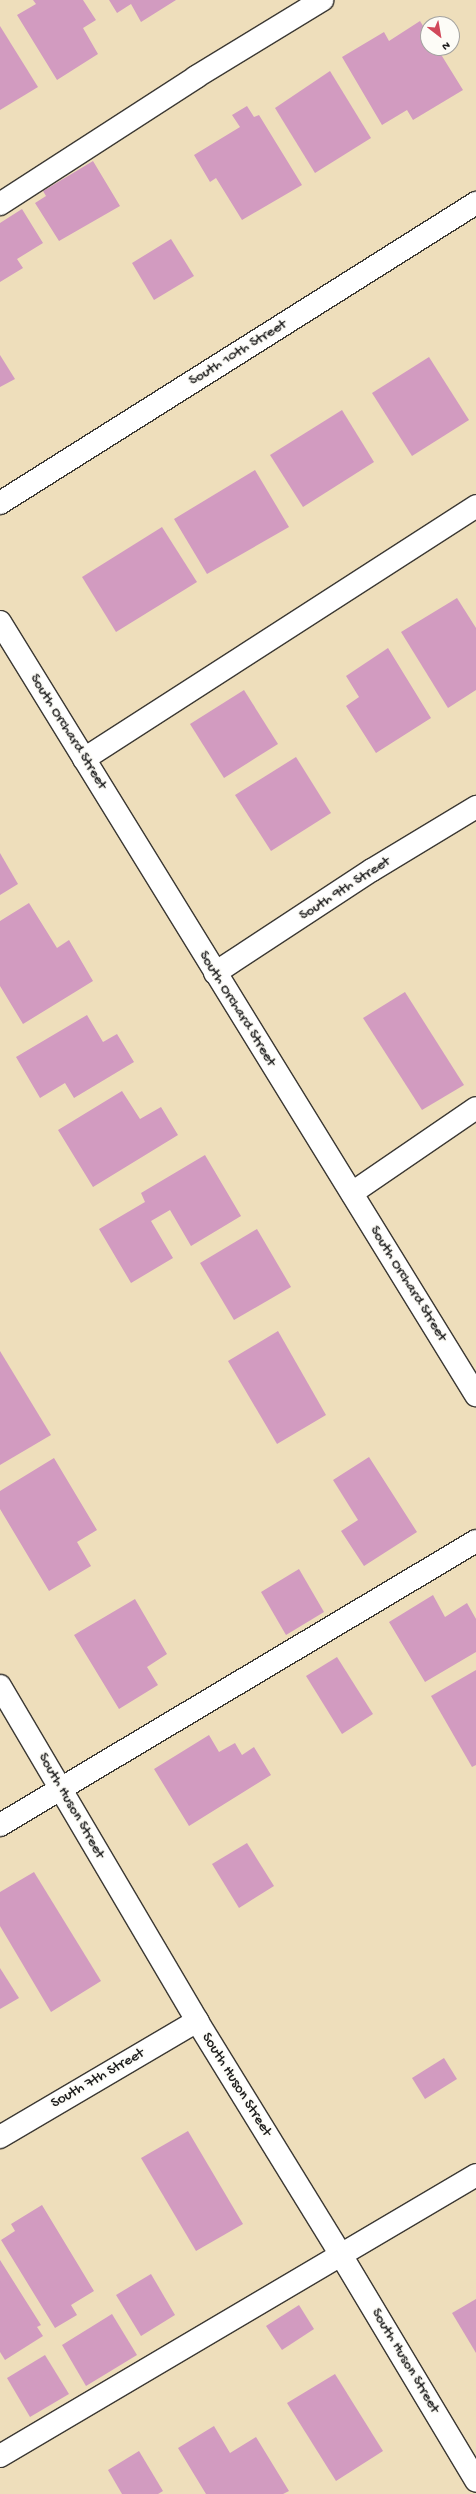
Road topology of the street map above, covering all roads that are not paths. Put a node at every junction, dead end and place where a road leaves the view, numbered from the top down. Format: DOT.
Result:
graph roads {
  1 [pos="322,0"];
  2 [pos="476,203"];
  3 [pos="0,204"];
  4 [pos="0,503"];
  5 [pos="476,506"];
  6 [pos="0,622"];
  7 [pos="84,759"];
  8 [pos="476,807"];
  9 [pos="215,973"];
  10 [pos="476,1108"];
  11 [pos="352,1193"];
  12 [pos="476,1395"];
  13 [pos="476,1541"];
  14 [pos="0,1686"];
  15 [pos="62,1789"];
  16 [pos="0,1826"];
  17 [pos="197,2021"];
  18 [pos="0,2137"];
  19 [pos="476,2175"];
  20 [pos="341,2255"];
  21 [pos="0,2456"];
  22 [pos="476,2481"];
  1 -- 3 [label="street"];
  2 -- 4 [label="street, South 10th Street"];
  5 -- 7 [label="street"];
  6 -- 7 [label="street, South Orchard Street"];
  7 -- 9 [label="street, South Orchard Street"];
  8 -- 9 [label="street, South 9th Street"];
  9 -- 11 [label="street, South Orchard Street"];
  10 -- 11 [label="street"];
  11 -- 12 [label="street, South Orchard Street"];
  13 -- 15 [label="street"];
  14 -- 15 [label="street, South Huson Street"];
  15 -- 16 [label="street"];
  15 -- 17 [label="street, South Huson Street"];
  17 -- 18 [label="street, South 7th Street"];
  17 -- 20 [label="street, South Huson Street"];
  19 -- 20 [label="street"];
  20 -- 21 [label="street"];
  20 -- 22 [label="street, South Huson Street"];
}
